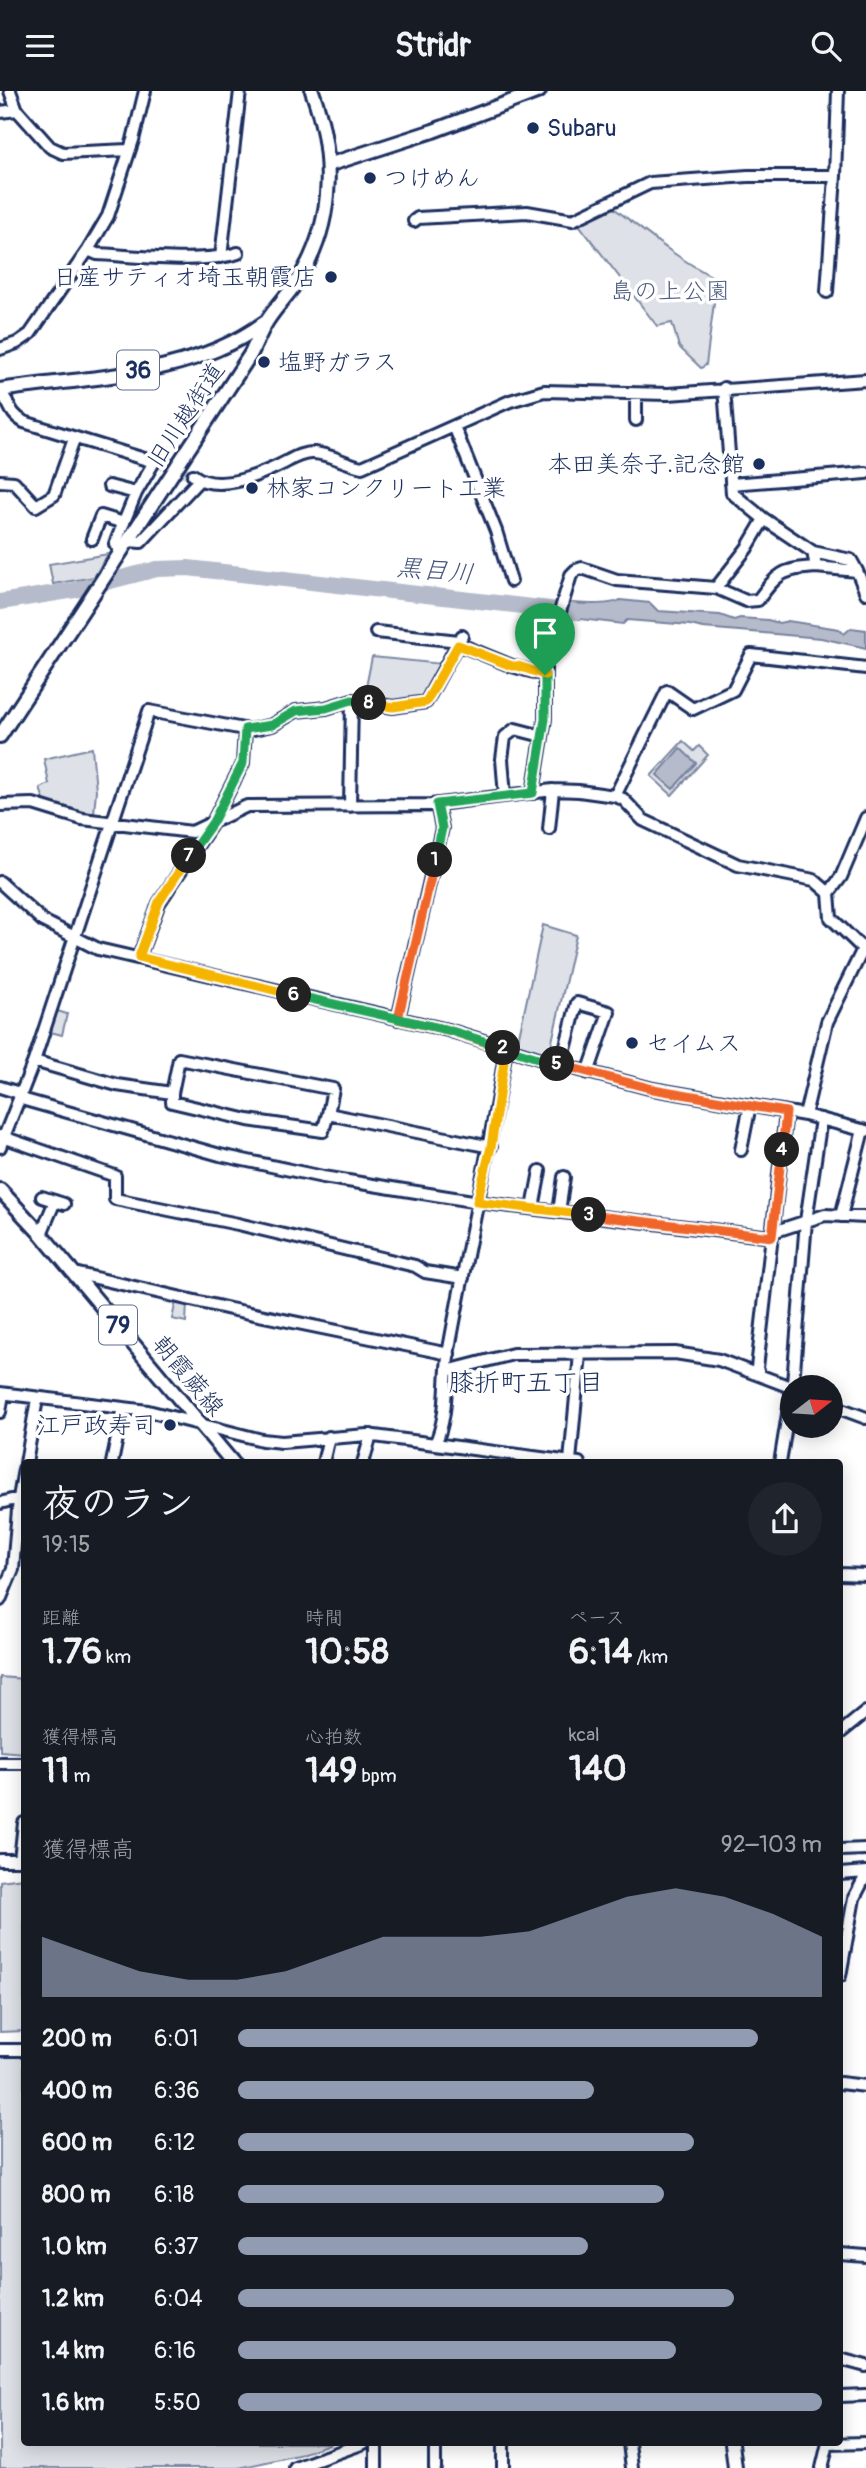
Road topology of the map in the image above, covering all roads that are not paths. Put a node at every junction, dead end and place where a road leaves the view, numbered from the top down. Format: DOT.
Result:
graph roads {
  1 [pos="10,91"];
  2 [pos="145,91"];
  3 [pos="240,91"];
  4 [pos="312,91"];
  5 [pos="539,91"];
  6 [pos="838,91"];
  7 [pos="17,110"];
  8 [pos="0,112"];
  9 [pos="128,151"];
  10 [pos="328,165"];
  11 [pos="835,176"];
  12 [pos="414,221"];
  13 [pos="88,250"];
  14 [pos="239,253"];
  15 [pos="221,257"];
  16 [pos="827,292"];
  17 [pos="267,320"];
  18 [pos="233,342"];
  19 [pos="0,349"];
  20 [pos="250,355"];
  21 [pos="866,380"];
  22 [pos="724,388"];
  23 [pos="0,391"];
  24 [pos="636,394"];
  25 [pos="636,420"];
  26 [pos="454,426"];
  27 [pos="74,439"];
  28 [pos="866,473"];
  29 [pos="0,481"];
  30 [pos="731,484"];
  31 [pos="109,486"];
  32 [pos="136,493"];
  33 [pos="764,519"];
  34 [pos="124,523"];
  35 [pos="92,539"];
  36 [pos="124,546"];
  37 [pos="813,552"];
  38 [pos="816,567"];
  39 [pos="857,571"];
  40 [pos="511,581"];
  41 [pos="716,588"];
  42 [pos="866,593"];
  43 [pos="376,632"];
  44 [pos="460,641"];
  45 [pos="866,668"];
  46 [pos="545,675"];
  47 [pos="352,700"];
  48 [pos="245,729"];
  49 [pos="0,736"];
  50 [pos="542,736"];
  51 [pos="553,790"];
  52 [pos="533,793"];
  53 [pos="505,796"];
  54 [pos="615,796"];
  55 [pos="437,804"];
  56 [pos="0,805"];
  57 [pos="350,806"];
  58 [pos="866,818"];
  59 [pos="113,821"];
  60 [pos="213,822"];
  61 [pos="549,829"];
  62 [pos="0,882"];
  63 [pos="829,893"];
  64 [pos="74,937"];
  65 [pos="865,947"];
  66 [pos="139,957"];
  67 [pos="398,1019"];
  68 [pos="506,1049"];
  69 [pos="34,1061"];
  70 [pos="561,1065"];
  71 [pos="588,1073"];
  72 [pos="0,1087"];
  73 [pos="172,1093"];
  74 [pos="19,1097"];
  75 [pos="750,1105"];
  76 [pos="786,1112"];
  77 [pos="328,1114"];
  78 [pos="805,1115"];
  79 [pos="821,1119"];
  80 [pos="865,1131"];
  81 [pos="1,1140"];
  82 [pos="491,1147"];
  83 [pos="741,1150"];
  84 [pos="540,1171"];
  85 [pos="852,1174"];
  86 [pos="866,1176"];
  87 [pos="564,1177"];
  88 [pos="0,1190"];
  89 [pos="42,1197"];
  90 [pos="477,1202"];
  91 [pos="533,1209"];
  92 [pos="559,1212"];
  93 [pos="841,1216"];
  94 [pos="866,1217"];
  95 [pos="806,1221"];
  96 [pos="41,1234"];
  97 [pos="772,1235"];
  98 [pos="74,1273"];
  99 [pos="463,1278"];
  100 [pos="449,1354"];
  101 [pos="580,1354"];
  102 [pos="447,1371"];
  103 [pos="759,1374"];
  104 [pos="793,1375"];
  105 [pos="780,1383"];
  106 [pos="2,1394"];
  107 [pos="37,1399"];
  108 [pos="123,1408"];
  109 [pos="844,1410"];
  110 [pos="0,1412"];
  111 [pos="866,1418"];
  112 [pos="203,1426"];
  113 [pos="371,1435"];
  114 [pos="329,1437"];
  115 [pos="784,1439"];
  116 [pos="435,1444"];
  117 [pos="224,1457"];
  118 [pos="27,1459"];
  119 [pos="113,1459"];
  120 [pos="324,1459"];
  121 [pos="364,1459"];
  122 [pos="552,1459"];
  123 [pos="575,1459"];
  124 [pos="781,1459"];
  125 [pos="21,1488"];
  126 [pos="19,1498"];
  127 [pos="0,1503"];
  128 [pos="843,1574"];
  129 [pos="866,1575"];
  130 [pos="0,1600"];
  131 [pos="866,1712"];
  132 [pos="843,1731"];
  133 [pos="0,1763"];
  134 [pos="21,1763"];
  135 [pos="866,1849"];
  136 [pos="843,1850"];
  137 [pos="0,1860"];
  138 [pos="21,1860"];
  139 [pos="843,1874"];
  140 [pos="866,1874"];
  141 [pos="843,1959"];
  142 [pos="0,2050"];
  143 [pos="21,2050"];
  144 [pos="843,2083"];
  145 [pos="866,2086"];
  146 [pos="843,2254"];
  147 [pos="866,2256"];
  148 [pos="843,2360"];
  149 [pos="866,2366"];
  150 [pos="866,2395"];
  151 [pos="843,2396"];
  152 [pos="866,2443"];
  153 [pos="843,2444"];
  154 [pos="356,2446"];
  155 [pos="376,2446"];
  156 [pos="435,2446"];
  157 [pos="503,2446"];
  158 [pos="629,2446"];
  159 [pos="732,2446"];
  160 [pos="828,2446"];
  161 [pos="295,2468"];
  162 [pos="376,2468"];
  163 [pos="435,2468"];
  164 [pos="503,2468"];
  165 [pos="632,2468"];
  166 [pos="735,2468"];
  167 [pos="822,2468"];
  1 -- 7 [label="street"];
  2 -- 9 [label="street"];
  3 -- 15 [label="street"];
  4 -- 10 [label="main road, 旧川越街道"];
  5 -- 10 [label="main road"];
  6 -- 11 [label="street"];
  7 -- 8 [label="street"];
  7 -- 9 [label="street"];
  9 -- 13 [label="street"];
  10 -- 17 [label="main road, 旧川越街道 / 36"];
  11 -- 12 [label="street"];
  11 -- 16 [label="street"];
  13 -- 15 [label="street"];
  13 -- 19 [label="street"];
  14 -- 15 [label="street"];
  17 -- 18 [label="main road, 36"];
  17 -- 20 [label="main road, 旧川越街道"];
  18 -- 20 [label="main road"];
  18 -- 23 [label="main road, 36"];
  20 -- 36 [label="main road, 旧川越街道"];
  21 -- 22 [label="street"];
  22 -- 24 [label="street"];
  22 -- 30 [label="street"];
  23 -- 27 [label="street"];
  24 -- 25 [label="street"];
  24 -- 26 [label="street"];
  26 -- 36 [label="street"];
  26 -- 40 [label="street"];
  27 -- 29 [label="street"];
  27 -- 32 [label="street"];
  28 -- 30 [label="street"];
  30 -- 33 [label="street"];
  31 -- 32 [label="street"];
  32 -- 34 [label="street"];
  33 -- 37 [label="street"];
  33 -- 41 [label="street"];
  34 -- 35 [label="street"];
  34 -- 36 [label="street"];
  36 -- 49 [label="main road, 旧川越街道"];
  37 -- 38 [label="street"];
  37 -- 39 [label="street"];
  38 -- 39 [label="street"];
  38 -- 41 [label="street"];
  39 -- 42 [label="street"];
  41 -- 46 [label="street"];
  43 -- 44 [label="street"];
  44 -- 46 [label="street"];
  44 -- 47 [label="street"];
  45 -- 54 [label="street"];
  46 -- 50 [label="street"];
  47 -- 48 [label="street"];
  47 -- 57 [label="street"];
  48 -- 59 [label="street"];
  48 -- 60 [label="street"];
  50 -- 52 [label="street"];
  50 -- 53 [label="street"];
  51 -- 52 [label="street"];
  51 -- 54 [label="street"];
  51 -- 61 [label="street"];
  52 -- 53 [label="street"];
  53 -- 55 [label="street"];
  54 -- 63 [label="street"];
  55 -- 57 [label="street"];
  55 -- 67 [label="street"];
  56 -- 59 [label="street"];
  57 -- 60 [label="street"];
  58 -- 63 [label="street"];
  59 -- 60 [label="street"];
  59 -- 64 [label="street"];
  60 -- 66 [label="street"];
  62 -- 64 [label="street"];
  63 -- 65 [label="street"];
  64 -- 66 [label="street"];
  64 -- 69 [label="street"];
  65 -- 78 [label="street"];
  66 -- 67 [label="street"];
  67 -- 68 [label="street"];
  68 -- 70 [label="street"];
  68 -- 82 [label="street"];
  69 -- 73 [label="street"];
  69 -- 74 [label="street"];
  70 -- 71 [label="street"];
  70 -- 71 [label="street"];
  71 -- 75 [label="street"];
  72 -- 74 [label="street"];
  73 -- 77 [label="street"];
  73 -- 77 [label="street"];
  74 -- 81 [label="street"];
  74 -- 90 [label="street"];
  75 -- 76 [label="street"];
  75 -- 83 [label="street"];
  76 -- 78 [label="street"];
  76 -- 97 [label="street"];
  77 -- 82 [label="street"];
  78 -- 79 [label="street"];
  79 -- 80 [label="street"];
  79 -- 95 [label="street"];
  80 -- 85 [label="street"];
  81 -- 99 [label="street"];
  82 -- 90 [label="street"];
  84 -- 91 [label="street"];
  85 -- 86 [label="street"];
  85 -- 93 [label="street"];
  87 -- 92 [label="street"];
  88 -- 96 [label="main road, 朝霞蕨線 / 79"];
  89 -- 96 [label="street"];
  90 -- 91 [label="street"];
  90 -- 99 [label="street"];
  91 -- 92 [label="street"];
  92 -- 97 [label="street"];
  93 -- 94 [label="street"];
  93 -- 95 [label="street"];
  95 -- 97 [label="street"];
  95 -- 104 [label="street"];
  96 -- 98 [label="main road, 朝霞蕨線 / 79"];
  97 -- 103 [label="street"];
  98 -- 100 [label="street"];
  98 -- 112 [label="main road, 朝霞蕨線 / 79"];
  99 -- 100 [label="street"];
  100 -- 102 [label="street"];
  101 -- 102 [label="street"];
  101 -- 103 [label="street"];
  101 -- 123 [label="street"];
  102 -- 116 [label="street"];
  103 -- 105 [label="street"];
  106 -- 107 [label="street"];
  106 -- 110 [label="street"];
  107 -- 108 [label="street"];
  107 -- 118 [label="street"];
  108 -- 112 [label="street"];
  108 -- 119 [label="street"];
  109 -- 111 [label="street"];
  112 -- 114 [label="street"];
  112 -- 117 [label="main road, 朝霞蕨線 / 79"];
  113 -- 114 [label="street"];
  113 -- 116 [label="street"];
  113 -- 121 [label="street"];
  114 -- 120 [label="street"];
  115 -- 124 [label="street"];
  116 -- 122 [label="street"];
  125 -- 126 [label="street"];
  126 -- 127 [label="street"];
  126 -- 130 [label="street"];
  128 -- 129 [label="street"];
  131 -- 132 [label="street"];
  133 -- 134 [label="street"];
  135 -- 136 [label="street"];
  137 -- 138 [label="street"];
  139 -- 140 [label="street"];
  140 -- 141 [label="street"];
  142 -- 143 [label="street"];
  144 -- 145 [label="street"];
  146 -- 147 [label="street"];
  148 -- 149 [label="street"];
  150 -- 151 [label="street"];
  152 -- 153 [label="street"];
  154 -- 161 [label="street"];
  155 -- 162 [label="street"];
  156 -- 163 [label="street"];
  157 -- 164 [label="street"];
  158 -- 165 [label="street"];
  159 -- 166 [label="main road"];
  160 -- 167 [label="street"];
}
